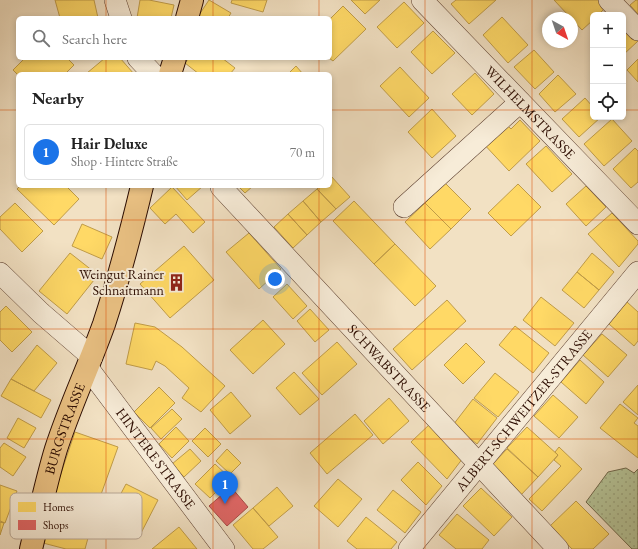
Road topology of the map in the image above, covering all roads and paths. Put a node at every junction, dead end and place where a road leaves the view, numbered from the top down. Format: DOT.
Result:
graph roads {
  1 [pos="115,0"];
  2 [pos="192,0"];
  3 [pos="422,0"];
  4 [pos="609,0"];
  5 [pos="120,16"];
  6 [pos="188,16"];
  7 [pos="638,30"];
  8 [pos="140,60"];
  9 [pos="174,60"];
  10 [pos="151,72"];
  11 [pos="171,72"];
  12 [pos="520,102"];
  13 [pos="142,188"];
  14 [pos="222,188"];
  15 [pos="404,208"];
  16 [pos="638,224"];
  17 [pos="638,272"];
  18 [pos="0,273"];
  19 [pos="90,362"];
  20 [pos="480,465"];
  21 [pos="45,493"];
  22 [pos="34,539"];
  23 [pos="31,549"];
  24 [pos="224,549"];
  25 [pos="409,549"];
  26 [pos="558,549"];
  1 -- 5 [label="street"];
  2 -- 6 [label="main road"];
  3 -- 12 [label="street, WILHELMSTRASSE"];
  4 -- 7 [label="street"];
  8 -- 10 [label="street"];
  9 -- 11 [label="main road"];
  12 -- 15 [label="street"];
  12 -- 16 [label="street, WILHELMSTRASSE"];
  13 -- 19 [label="main road, BURGSTRASSE"];
  14 -- 20 [label="street, SCHWABSTRASSE"];
  17 -- 20 [label="street, ALBERT-SCHWEITZER-STRASSE"];
  18 -- 19 [label="street, HINTERE STRASSE"];
  19 -- 21 [label="main road, BURGSTRASSE"];
  19 -- 24 [label="street, HINTERE STRASSE"];
  20 -- 25 [label="street, ALBERT-SCHWEITZER-STRASSE"];
  20 -- 26 [label="street, SCHWABSTRASSE"];
  22 -- 23 [label="main road, BURGSTRASSE"];
}
